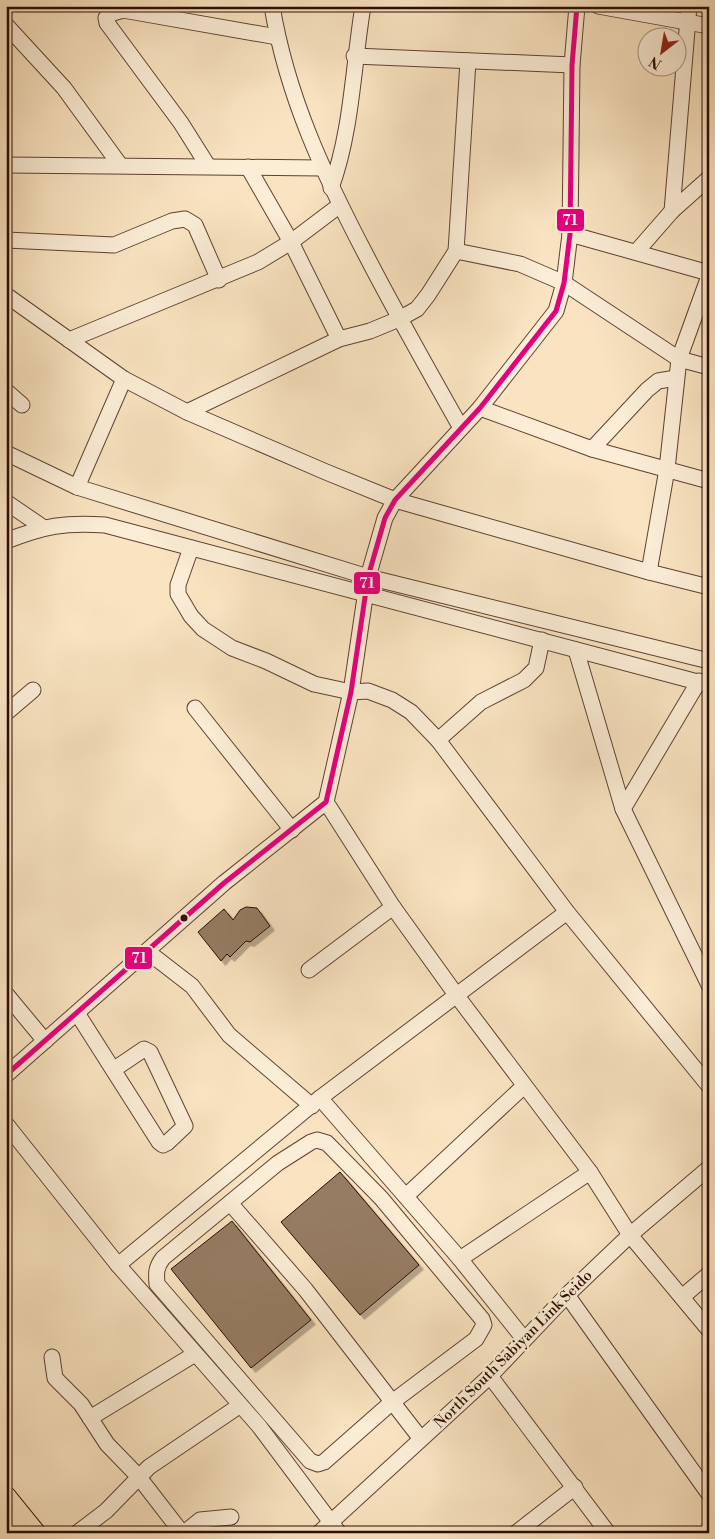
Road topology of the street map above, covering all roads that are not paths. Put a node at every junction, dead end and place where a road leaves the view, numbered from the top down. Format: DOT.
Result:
graph roads {
  1 [pos="272,6"];
  2 [pos="362,6"];
  3 [pos="577,6"];
  4 [pos="598,6"];
  5 [pos="688,14"];
  6 [pos="6,25"];
  7 [pos="709,26"];
  8 [pos="277,37"];
  9 [pos="354,56"];
  10 [pos="468,61"];
  11 [pos="572,65"];
  12 [pos="6,165"];
  13 [pos="120,165"];
  14 [pos="208,166"];
  15 [pos="248,167"];
  16 [pos="321,168"];
  17 [pos="709,178"];
  18 [pos="331,188"];
  19 [pos="340,205"];
  20 [pos="672,211"];
  21 [pos="570,234"];
  22 [pos="6,240"];
  23 [pos="292,242"];
  24 [pos="456,251"];
  25 [pos="637,251"];
  26 [pos="709,274"];
  27 [pos="219,280"];
  28 [pos="564,283"];
  29 [pos="6,296"];
  30 [pos="399,319"];
  31 [pos="340,339"];
  32 [pos="69,340"];
  33 [pos="679,359"];
  34 [pos="709,367"];
  35 [pos="676,378"];
  36 [pos="124,379"];
  37 [pos="6,391"];
  38 [pos="22,405"];
  39 [pos="480,408"];
  40 [pos="187,412"];
  41 [pos="461,428"];
  42 [pos="592,449"];
  43 [pos="6,453"];
  44 [pos="667,469"];
  45 [pos="709,481"];
  46 [pos="77,486"];
  47 [pos="395,500"];
  48 [pos="6,502"];
  49 [pos="44,528"];
  50 [pos="6,542"];
  51 [pos="191,548"];
  52 [pos="648,572"];
  53 [pos="368,577"];
  54 [pos="709,587"];
  55 [pos="368,594"];
  56 [pos="542,640"];
  57 [pos="576,650"];
  58 [pos="708,656"];
  59 [pos="704,683"];
  60 [pos="33,690"];
  61 [pos="351,692"];
  62 [pos="196,708"];
  63 [pos="6,713"];
  64 [pos="438,740"];
  65 [pos="326,802"];
  66 [pos="623,809"];
  67 [pos="292,830"];
  68 [pos="394,907"];
  69 [pos="567,912"];
  70 [pos="148,952"];
  71 [pos="309,970"];
  72 [pos="709,985"];
  73 [pos="6,994"];
  74 [pos="456,996"];
  75 [pos="77,1013"];
  76 [pos="45,1041"];
  77 [pos="113,1070"];
  78 [pos="6,1075"];
  79 [pos="524,1086"];
  80 [pos="709,1086"];
  81 [pos="316,1102"];
  82 [pos="6,1124"];
  83 [pos="709,1168"];
  84 [pos="590,1172"];
  85 [pos="406,1196"];
  86 [pos="230,1203"];
  87 [pos="630,1235"];
  88 [pos="460,1259"];
  89 [pos="118,1265"];
  90 [pos="709,1274"];
  91 [pos="567,1295"];
  92 [pos="682,1297"];
  93 [pos="709,1330"];
  94 [pos="524,1339"];
  95 [pos="195,1354"];
  96 [pos="52,1357"];
  97 [pos="490,1376"];
  98 [pos="391,1403"];
  99 [pos="239,1406"];
  100 [pos="90,1418"];
  101 [pos="421,1439"];
  102 [pos="138,1476"];
  103 [pos="575,1487"];
  104 [pos="709,1494"];
  105 [pos="6,1496"];
  106 [pos="231,1517"];
  107 [pos="10,1518"];
  108 [pos="335,1527"];
  109 [pos="526,1530"];
  110 [pos="16,1533"];
  111 [pos="36,1533"];
  112 [pos="77,1533"];
  113 [pos="183,1533"];
  114 [pos="319,1533"];
  115 [pos="608,1533"];
  1 -- 8 [label="street"];
  2 -- 9 [label="street"];
  3 -- 11 [label="street"];
  4 -- 5 [label="street"];
  5 -- 7 [label="street"];
  5 -- 20 [label="street"];
  6 -- 13 [label="street"];
  8 -- 14 [label="street"];
  8 -- 16 [label="street"];
  9 -- 10 [label="street"];
  9 -- 18 [label="street"];
  10 -- 11 [label="street"];
  10 -- 24 [label="street"];
  11 -- 21 [label="street"];
  12 -- 13 [label="street"];
  13 -- 14 [label="street"];
  14 -- 15 [label="street"];
  15 -- 16 [label="street"];
  15 -- 23 [label="street"];
  16 -- 18 [label="street"];
  17 -- 20 [label="street"];
  18 -- 19 [label="street"];
  19 -- 23 [label="street"];
  19 -- 30 [label="street"];
  20 -- 25 [label="street"];
  21 -- 25 [label="street"];
  21 -- 28 [label="street"];
  22 -- 27 [label="street"];
  23 -- 27 [label="street"];
  23 -- 31 [label="street"];
  24 -- 28 [label="street"];
  24 -- 30 [label="street"];
  25 -- 26 [label="street"];
  26 -- 33 [label="street"];
  27 -- 32 [label="street"];
  28 -- 33 [label="street"];
  28 -- 39 [label="street"];
  29 -- 32 [label="street"];
  30 -- 31 [label="street"];
  30 -- 41 [label="street"];
  31 -- 40 [label="street"];
  32 -- 36 [label="street"];
  33 -- 34 [label="street"];
  33 -- 35 [label="street"];
  35 -- 42 [label="street"];
  35 -- 44 [label="street"];
  36 -- 40 [label="street"];
  36 -- 46 [label="street"];
  37 -- 38 [label="street"];
  39 -- 41 [label="street"];
  39 -- 42 [label="street"];
  40 -- 47 [label="street"];
  41 -- 47 [label="street"];
  42 -- 44 [label="street"];
  43 -- 46 [label="street"];
  44 -- 45 [label="street"];
  44 -- 52 [label="street"];
  46 -- 53 [label="street"];
  47 -- 52 [label="street"];
  47 -- 53 [label="street"];
  48 -- 49 [label="street"];
  49 -- 50 [label="street"];
  49 -- 51 [label="street"];
  51 -- 55 [label="street"];
  51 -- 61 [label="street"];
  52 -- 54 [label="street"];
  53 -- 55 [label="street"];
  53 -- 58 [label="street"];
  55 -- 56 [label="street"];
  55 -- 61 [label="street"];
  56 -- 57 [label="street"];
  56 -- 64 [label="street"];
  57 -- 59 [label="street"];
  57 -- 66 [label="street"];
  59 -- 66 [label="street"];
  60 -- 63 [label="street"];
  61 -- 64 [label="street"];
  61 -- 65 [label="street"];
  62 -- 67 [label="street"];
  64 -- 69 [label="street"];
  65 -- 67 [label="street"];
  65 -- 68 [label="street"];
  66 -- 72 [label="street"];
  67 -- 70 [label="street"];
  68 -- 71 [label="street"];
  68 -- 74 [label="street"];
  69 -- 74 [label="street"];
  69 -- 80 [label="street"];
  70 -- 75 [label="street"];
  70 -- 81 [label="street"];
  73 -- 76 [label="street"];
  74 -- 79 [label="street"];
  74 -- 81 [label="street"];
  75 -- 76 [label="street"];
  75 -- 77 [label="street"];
  76 -- 78 [label="street"];
  77 -- 77 [label="street"];
  79 -- 84 [label="street"];
  79 -- 85 [label="street"];
  81 -- 85 [label="street"];
  81 -- 89 [label="street"];
  82 -- 89 [label="street"];
  83 -- 87 [label="street, North South Sabiyan Link Seido"];
  84 -- 87 [label="street"];
  84 -- 88 [label="street"];
  85 -- 88 [label="street"];
  86 -- 98 [label="street"];
  86 -- 98 [label="street"];
  86 -- 98 [label="street"];
  87 -- 91 [label="street, North South Sabiyan Link Seido"];
  87 -- 92 [label="street"];
  88 -- 94 [label="street"];
  89 -- 95 [label="street"];
  90 -- 92 [label="street"];
  91 -- 94 [label="street, North South Sabiyan Link Seido"];
  91 -- 104 [label="street"];
  92 -- 93 [label="street"];
  94 -- 97 [label="street, North South Sabiyan Link Seido"];
  95 -- 99 [label="street"];
  95 -- 100 [label="street"];
  96 -- 100 [label="street"];
  97 -- 101 [label="street, North South Sabiyan Link Seido"];
  97 -- 103 [label="street"];
  98 -- 101 [label="street"];
  99 -- 102 [label="street"];
  99 -- 108 [label="street"];
  100 -- 102 [label="street"];
  101 -- 108 [label="street, North South Sabiyan Link Seido"];
  102 -- 112 [label="street"];
  102 -- 113 [label="street"];
  103 -- 109 [label="street"];
  103 -- 115 [label="street"];
  105 -- 107 [label="main road"];
  106 -- 113 [label="street"];
  107 -- 110 [label="main road"];
  107 -- 111 [label="main road"];
  108 -- 114 [label="street, North South Sabiyan Link Seido"];
}
